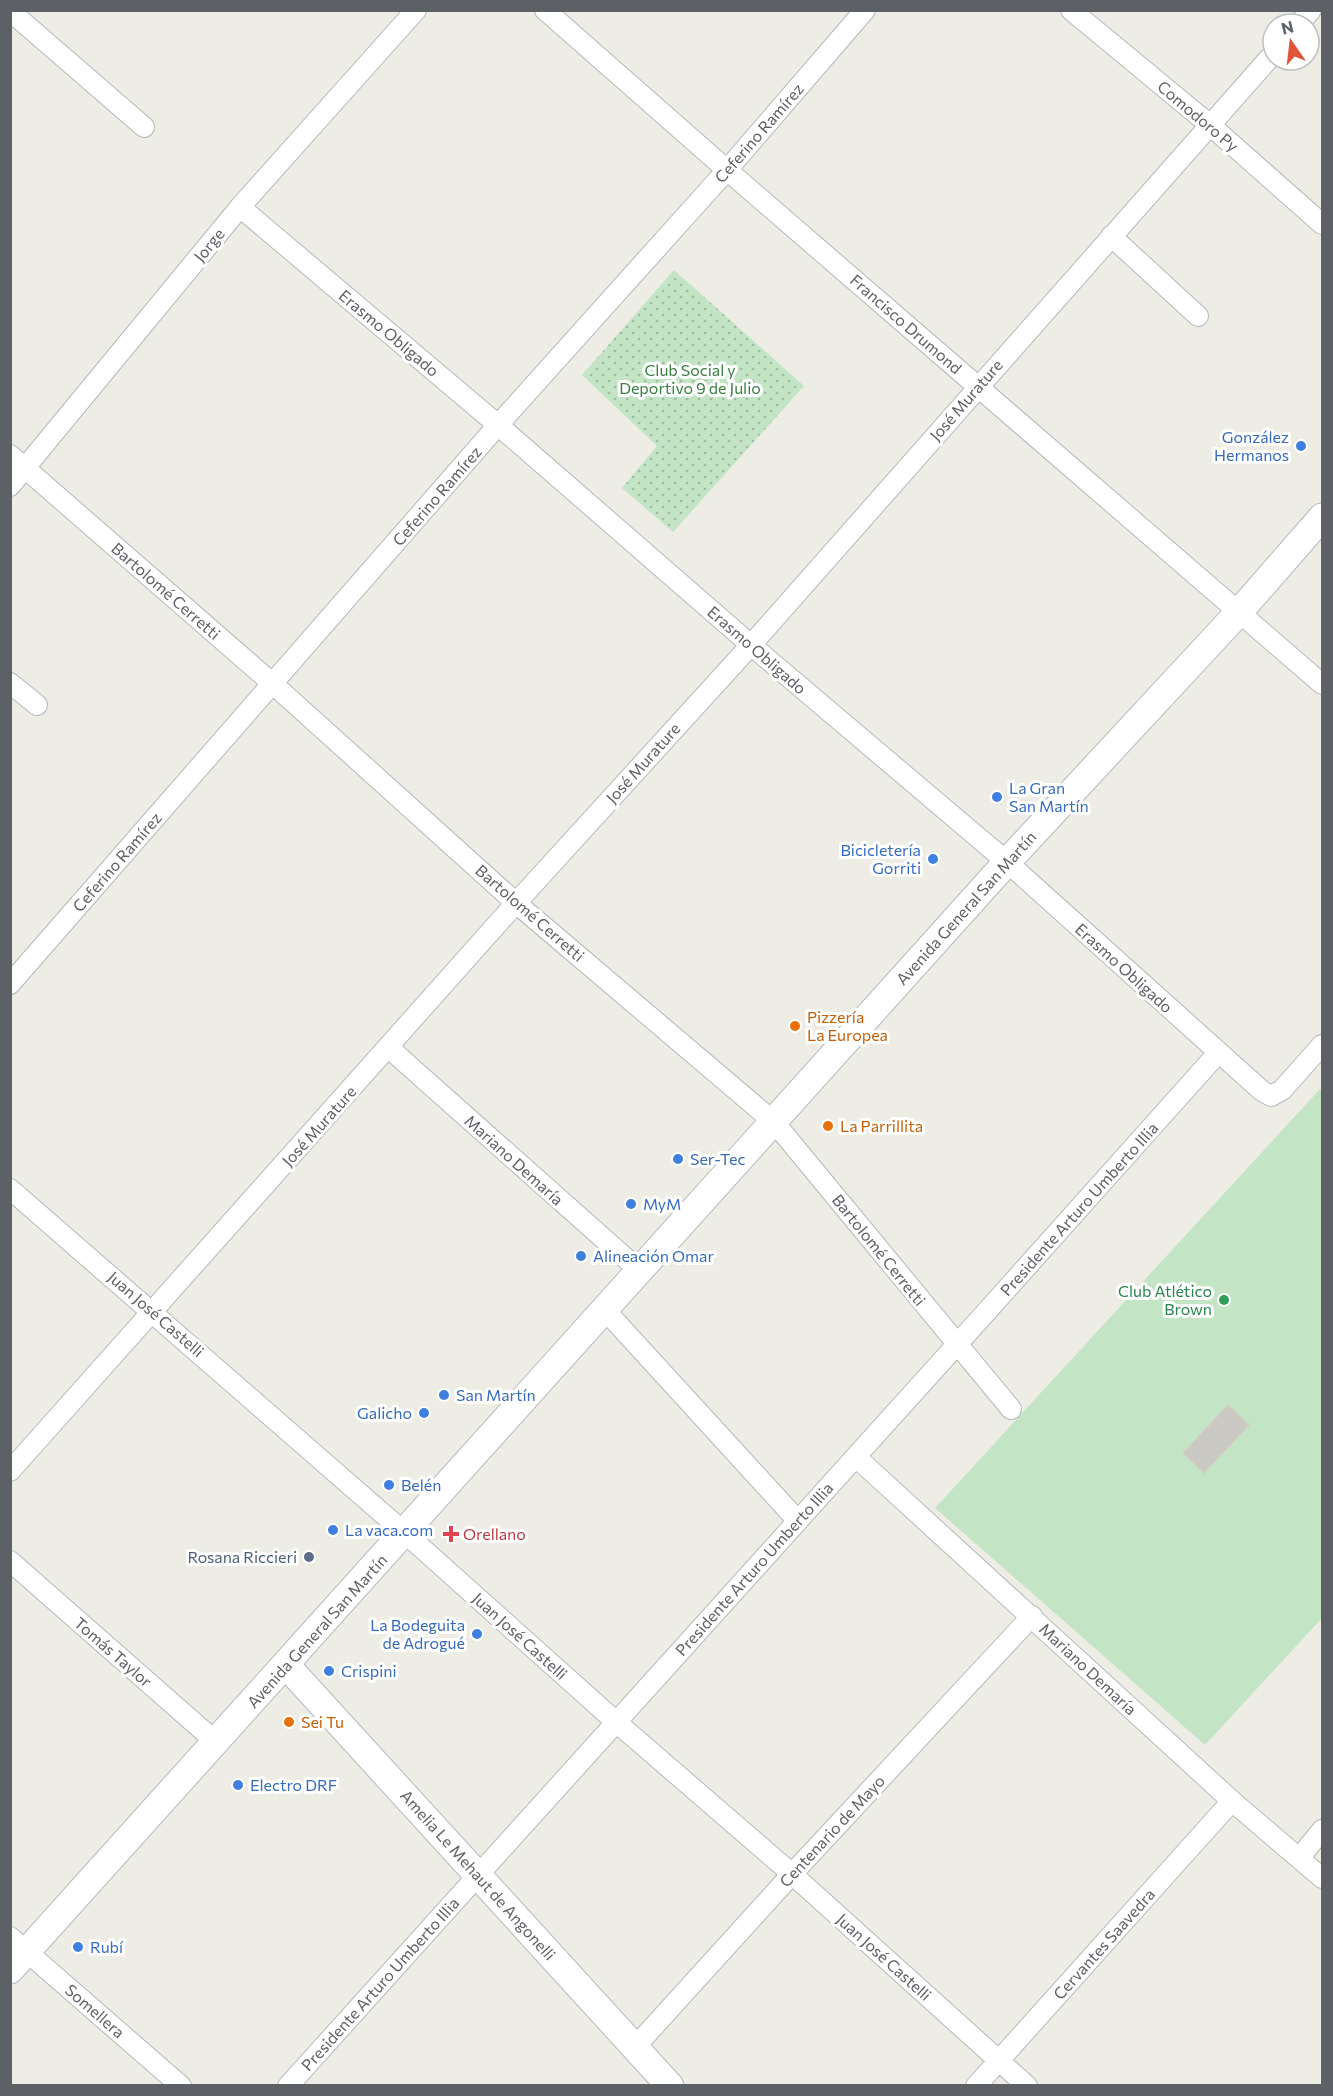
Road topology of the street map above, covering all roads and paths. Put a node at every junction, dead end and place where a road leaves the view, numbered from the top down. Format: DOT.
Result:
graph roads {
  1 [pos="416,10"];
  2 [pos="545,10"];
  3 [pos="865,10"];
  4 [pos="1071,10"];
  5 [pos="10,11"];
  6 [pos="1261,68"];
  7 [pos="1210,125"];
  8 [pos="144,127"];
  9 [pos="727,170"];
  10 [pos="240,207"];
  11 [pos="1323,224"];
  12 [pos="1111,236"];
  13 [pos="1198,316"];
  14 [pos="978,386"];
  15 [pos="498,425"];
  16 [pos="10,455"];
  17 [pos="26,468"];
  18 [pos="10,486"];
  19 [pos="1323,517"];
  20 [pos="1240,611"];
  21 [pos="751,645"];
  22 [pos="10,683"];
  23 [pos="273,684"];
  24 [pos="1323,684"];
  25 [pos="37,705"];
  26 [pos="1007,862"];
  27 [pos="516,903"];
  28 [pos="10,984"];
  29 [pos="1323,1045"];
  30 [pos="388,1048"];
  31 [pos="1218,1053"];
  32 [pos="774,1122"];
  33 [pos="10,1189"];
  34 [pos="640,1272"];
  35 [pos="605,1310"];
  36 [pos="153,1311"];
  37 [pos="957,1346"];
  38 [pos="1011,1409"];
  39 [pos="856,1457"];
  40 [pos="10,1471"];
  41 [pos="798,1521"];
  42 [pos="405,1533"];
  43 [pos="10,1561"];
  44 [pos="1032,1616"];
  45 [pos="286,1665"];
  46 [pos="615,1721"];
  47 [pos="216,1742"];
  48 [pos="1232,1802"];
  49 [pos="1323,1830"];
  50 [pos="1300,1857"];
  51 [pos="792,1874"];
  52 [pos="477,1875"];
  53 [pos="1323,1878"];
  54 [pos="16,1953"];
  55 [pos="635,2047"];
  56 [pos="999,2061"];
  57 [pos="181,2085"];
  58 [pos="288,2085"];
  59 [pos="670,2085"];
  60 [pos="976,2085"];
  61 [pos="1027,2085"];
  1 -- 10 [label="street, Jorge"];
  2 -- 9 [label="street, Francisco Drumond"];
  3 -- 9 [label="street, Ceferino Ramírez"];
  4 -- 7 [label="street, Comodoro Py"];
  5 -- 8 [label="street"];
  6 -- 7 [label="street, José Murature"];
  7 -- 11 [label="street, Comodoro Py"];
  7 -- 12 [label="street, José Murature"];
  9 -- 14 [label="street, Francisco Drumond"];
  9 -- 15 [label="street, Ceferino Ramírez"];
  10 -- 15 [label="street, Erasmo Obligado"];
  10 -- 17 [label="street, Jorge"];
  12 -- 13 [label="street"];
  12 -- 14 [label="street, José Murature"];
  14 -- 20 [label="street, Francisco Drumond"];
  14 -- 21 [label="street, José Murature"];
  15 -- 21 [label="street, Erasmo Obligado"];
  15 -- 23 [label="street, Ceferino Ramírez"];
  16 -- 17 [label="street, Bartolomé Cerretti"];
  17 -- 18 [label="street, Jorge"];
  17 -- 23 [label="street, Bartolomé Cerretti"];
  19 -- 20 [label="main road, Avenida General San Martín"];
  20 -- 24 [label="street, Francisco Drumond"];
  20 -- 26 [label="main road, Avenida General San Martín"];
  21 -- 26 [label="street, Erasmo Obligado"];
  21 -- 27 [label="street, José Murature"];
  22 -- 25 [label="street"];
  23 -- 27 [label="street, Bartolomé Cerretti"];
  23 -- 28 [label="street, Ceferino Ramírez"];
  26 -- 31 [label="street, Erasmo Obligado"];
  26 -- 32 [label="main road, Avenida General San Martín"];
  27 -- 30 [label="street, José Murature"];
  27 -- 32 [label="street, Bartolomé Cerretti"];
  29 -- 31 [label="street, Erasmo Obligado"];
  30 -- 34 [label="street, Mariano Demaría"];
  30 -- 36 [label="street, José Murature"];
  31 -- 37 [label="street, Presidente Arturo Umberto Illia"];
  32 -- 34 [label="main road, Avenida General San Martín"];
  32 -- 37 [label="street, Bartolomé Cerretti"];
  33 -- 36 [label="street, Juan José Castelli"];
  34 -- 35 [label="main road, Avenida General San Martín"];
  35 -- 41 [label="street"];
  35 -- 42 [label="main road, Avenida General San Martín"];
  36 -- 40 [label="street, José Murature"];
  36 -- 42 [label="street, Juan José Castelli"];
  37 -- 38 [label="street, Bartolomé Cerretti"];
  37 -- 39 [label="street, Presidente Arturo Umberto Illia"];
  39 -- 41 [label="street, Presidente Arturo Umberto Illia"];
  39 -- 44 [label="street, Mariano Demaría"];
  41 -- 46 [label="street, Presidente Arturo Umberto Illia"];
  42 -- 45 [label="main road, Avenida General San Martín"];
  42 -- 46 [label="street, Juan José Castelli"];
  43 -- 47 [label="street, Tomás Taylor"];
  44 -- 48 [label="street, Mariano Demaría"];
  44 -- 51 [label="street, Centenario de Mayo"];
  45 -- 47 [label="main road, Avenida General San Martín"];
  45 -- 52 [label="main road, Amelia Le Mehaut de Angonelli"];
  46 -- 51 [label="street, Juan José Castelli"];
  46 -- 52 [label="street, Presidente Arturo Umberto Illia"];
  47 -- 54 [label="main road, Avenida General San Martín"];
  48 -- 50 [label="street, Mariano Demaría"];
  48 -- 56 [label="street, Cervantes Saavedra"];
  49 -- 50 [label="street"];
  50 -- 53 [label="street, Mariano Demaría"];
  51 -- 55 [label="street, Centenario de Mayo"];
  51 -- 56 [label="street, Juan José Castelli"];
  52 -- 55 [label="main road, Amelia Le Mehaut de Angonelli"];
  52 -- 58 [label="street, Presidente Arturo Umberto Illia"];
  54 -- 57 [label="street, Somellera"];
  55 -- 59 [label="main road, Amelia Le Mehaut de Angonelli"];
  56 -- 60 [label="street, Cervantes Saavedra"];
  56 -- 61 [label="street, Juan José Castelli"];
}
